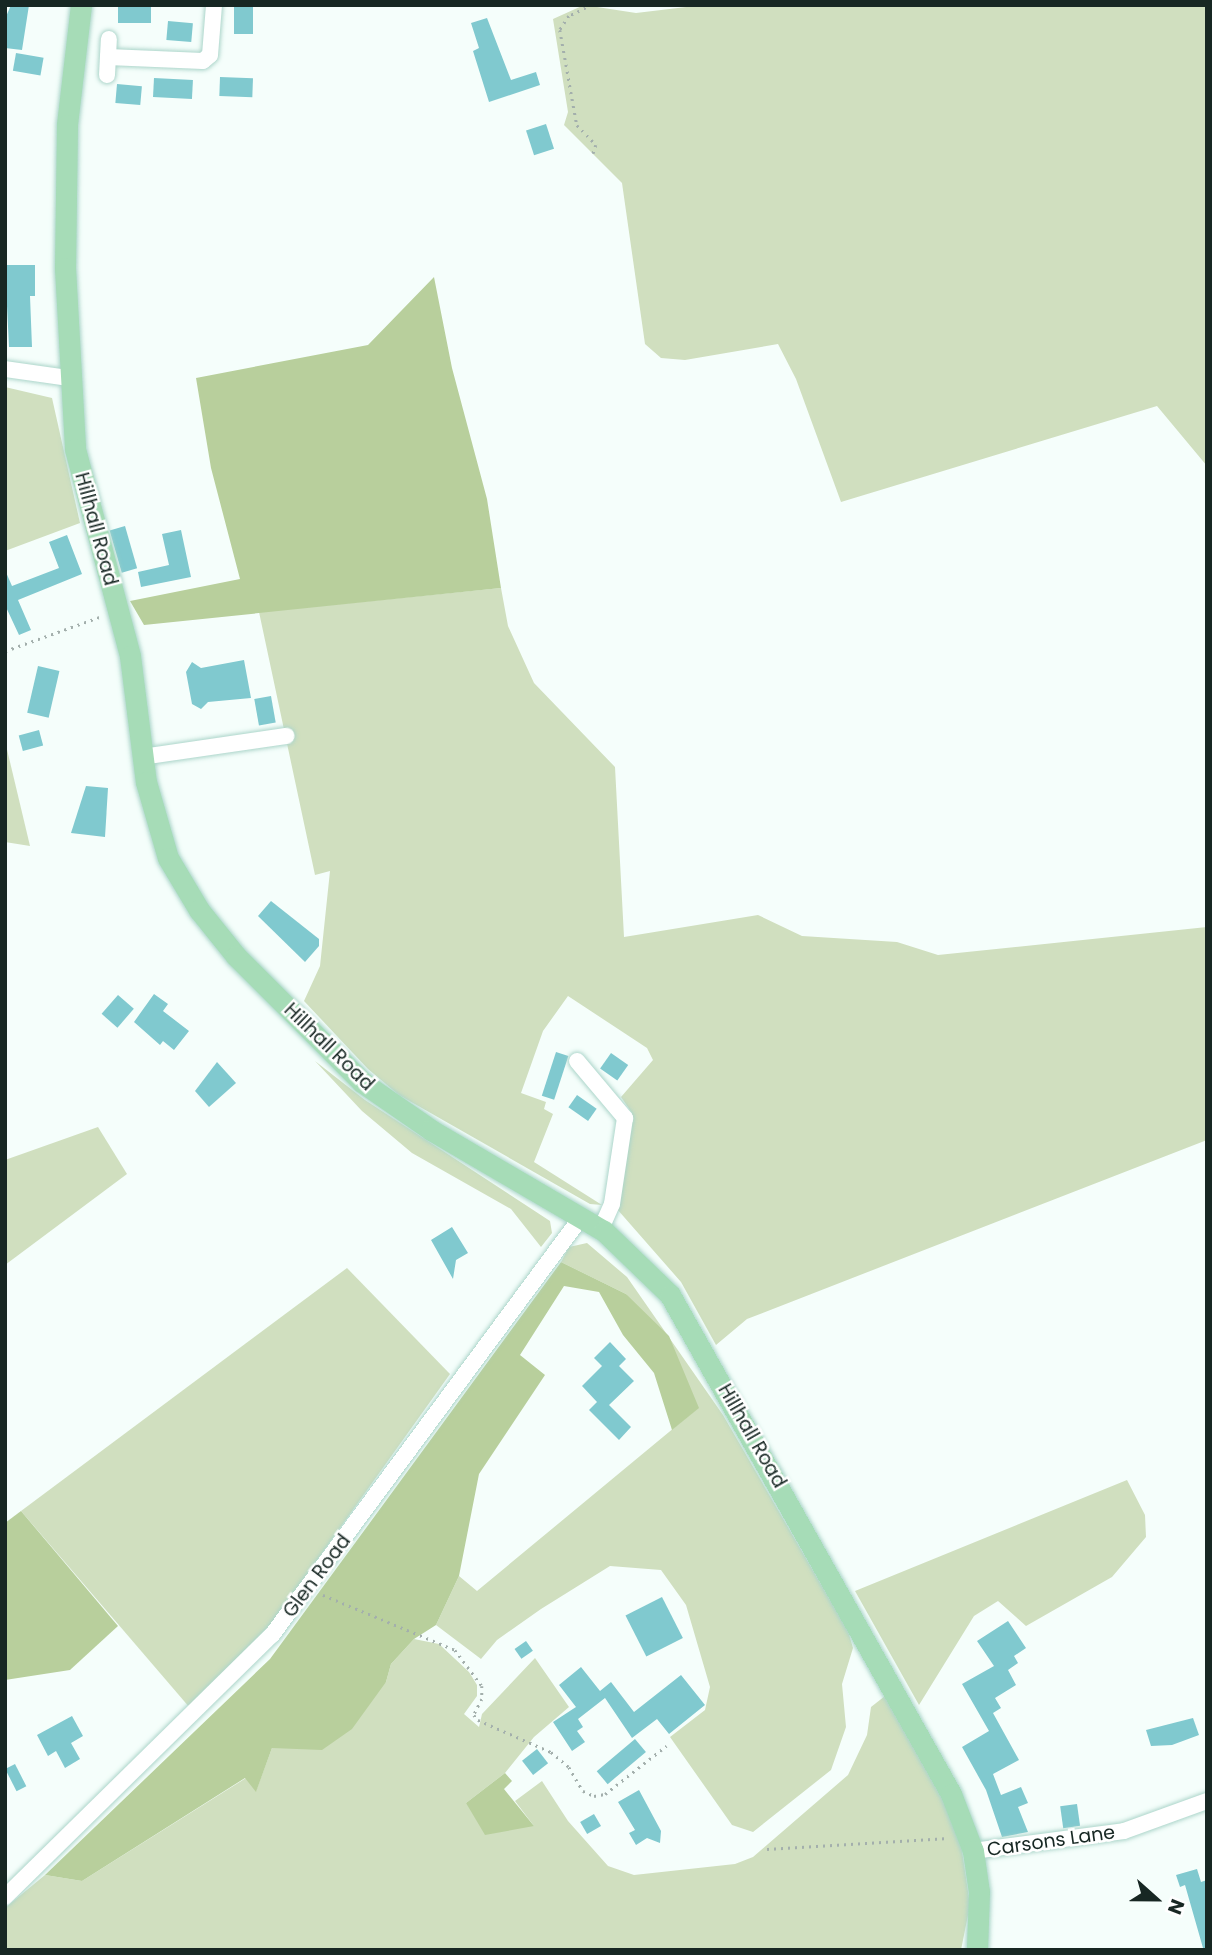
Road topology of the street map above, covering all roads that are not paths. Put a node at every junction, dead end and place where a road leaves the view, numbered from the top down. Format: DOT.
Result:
graph roads {
  1 [pos="81,5"];
  2 [pos="214,5"];
  3 [pos="109,39"];
  4 [pos="108,57"];
  5 [pos="107,75"];
  6 [pos="5,369"];
  7 [pos="68,378"];
  8 [pos="286,736"];
  9 [pos="142,757"];
  10 [pos="577,1060"];
  11 [pos="582,1216"];
  12 [pos="601,1229"];
  13 [pos="1207,1801"];
  14 [pos="971,1844"];
  15 [pos="5,1897"];
  16 [pos="977,1950"];
  1 -- 7 [label="main road, Hillhall Road"];
  2 -- 4 [label="street"];
  3 -- 4 [label="street"];
  4 -- 5 [label="street"];
  6 -- 7 [label="street"];
  7 -- 9 [label="main road, Hillhall Road"];
  8 -- 9 [label="street"];
  9 -- 11 [label="main road, Hillhall Road"];
  10 -- 12 [label="street"];
  11 -- 12 [label="main road, Hillhall Road"];
  11 -- 15 [label="street, Glen Road"];
  12 -- 14 [label="main road, Hillhall Road"];
  13 -- 14 [label="street, Carsons Lane"];
  14 -- 16 [label="main road, Hillhall Road"];
}
